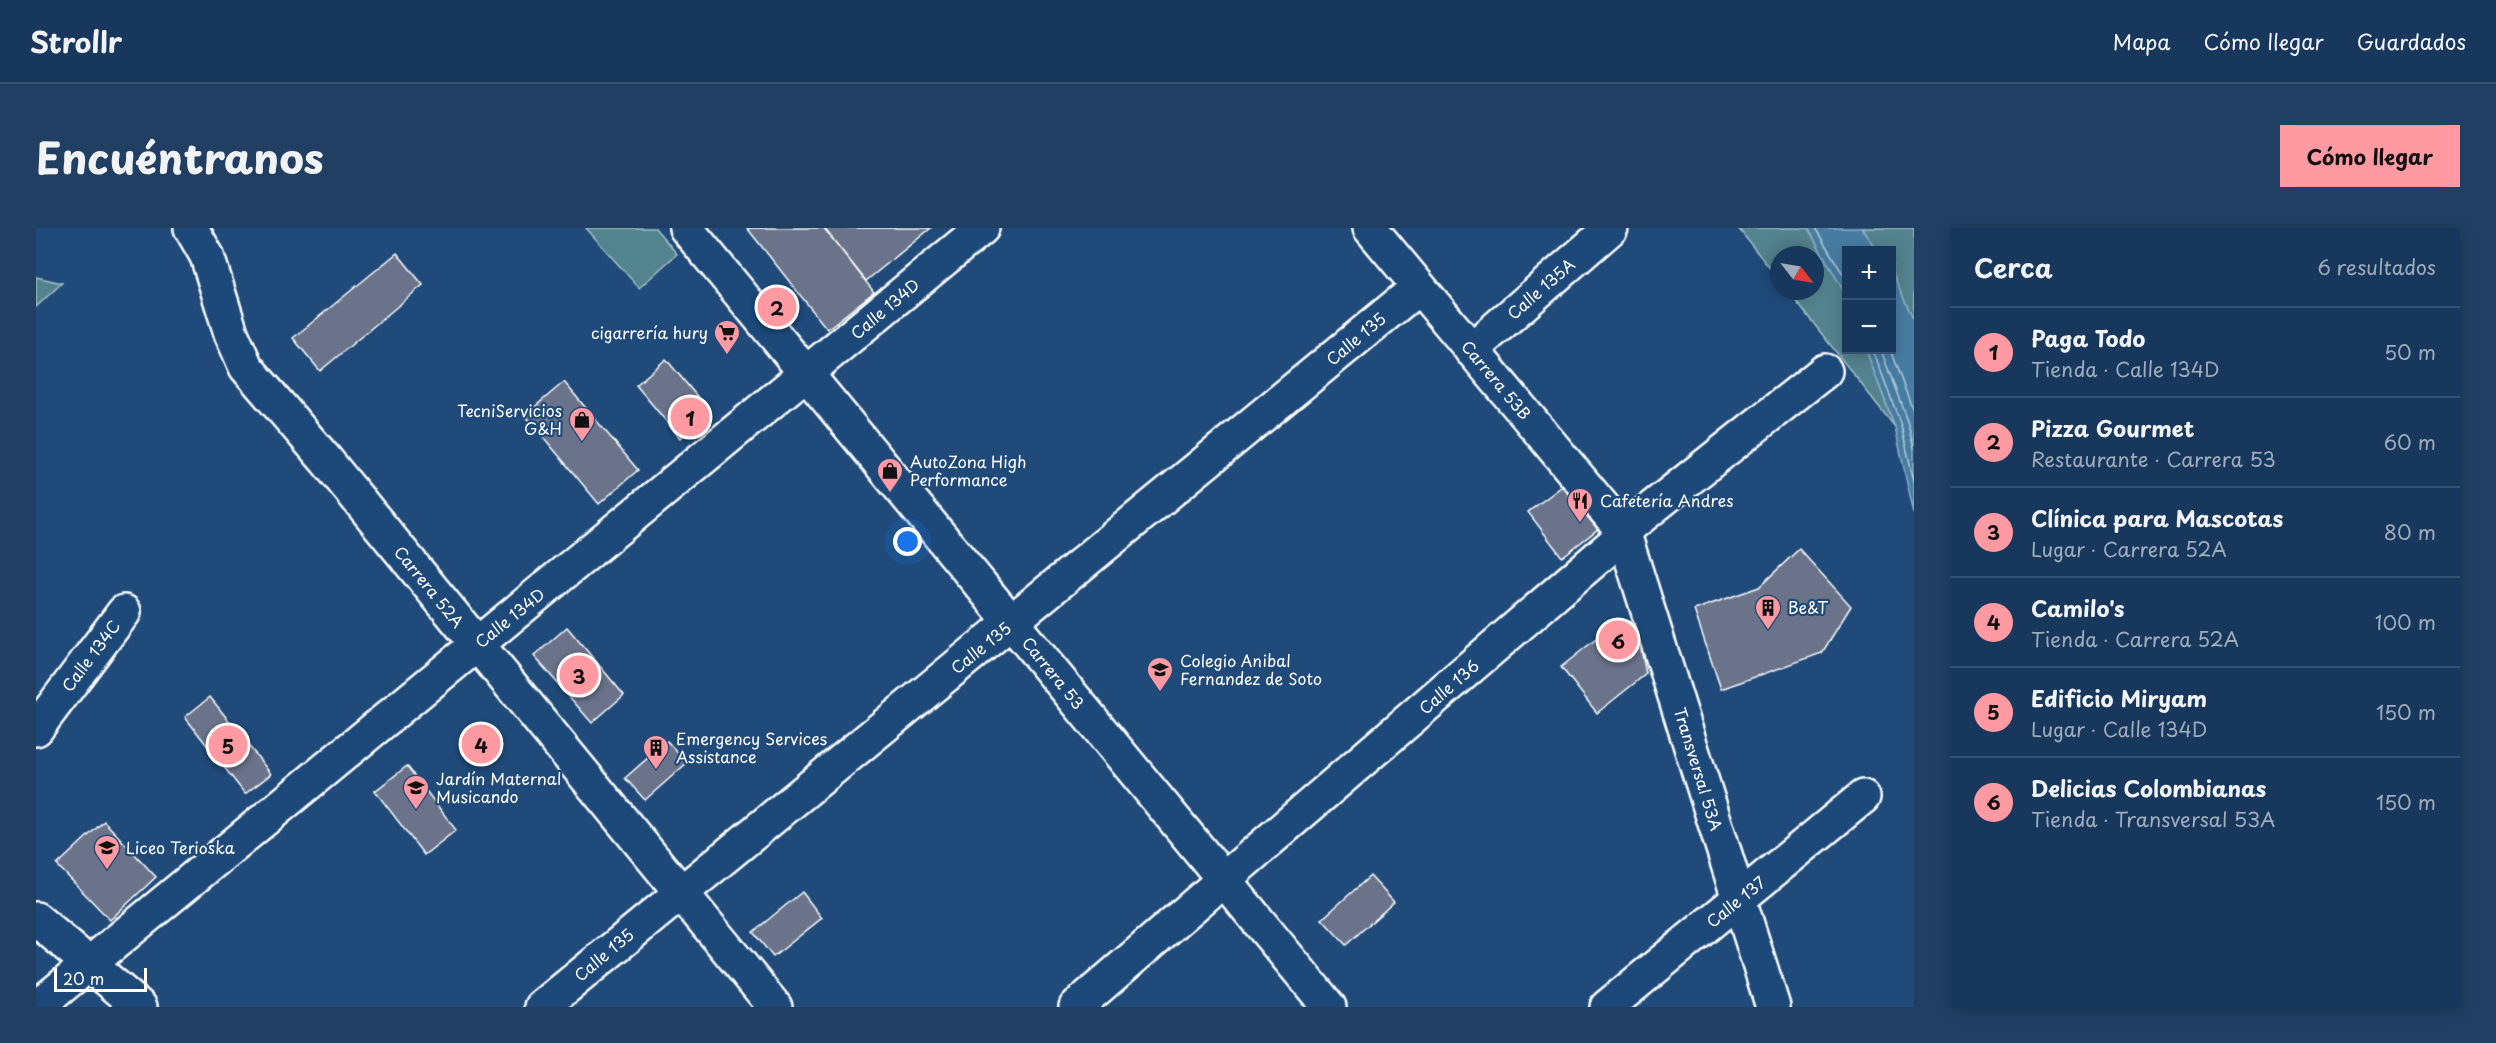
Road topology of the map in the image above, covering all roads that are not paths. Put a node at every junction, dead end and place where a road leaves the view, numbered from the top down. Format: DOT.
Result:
graph roads {
  1 [pos="191,228"];
  2 [pos="686,228"];
  3 [pos="982,228"];
  4 [pos="1370,228"];
  5 [pos="1611,228"];
  6 [pos="1419,287"];
  7 [pos="1471,350"];
  8 [pos="1825,372"];
  9 [pos="807,374"];
  10 [pos="1623,531"];
  11 [pos="124,612"];
  12 [pos="1012,623"];
  13 [pos="477,646"];
  14 [pos="36,729"];
  15 [pos="1863,797"];
  16 [pos="1225,881"];
  17 [pos="679,892"];
  18 [pos="1739,900"];
  19 [pos="36,919"];
  20 [pos="89,963"];
  21 [pos="37,1007"];
  22 [pos="140,1007"];
  23 [pos="542,1007"];
  24 [pos="775,1007"];
  25 [pos="1076,1007"];
  26 [pos="1329,1007"];
  27 [pos="1607,1007"];
  28 [pos="1773,1007"];
  1 -- 13 [label="street, Carrera 52A"];
  2 -- 9 [label="street, Carrera 53"];
  3 -- 9 [label="street, Calle 134D"];
  4 -- 6 [label="street, Carrera 53B"];
  5 -- 7 [label="street, Calle 135A"];
  6 -- 7 [label="street, Carrera 53B"];
  6 -- 12 [label="street, Calle 135"];
  7 -- 10 [label="street, Carrera 53B"];
  8 -- 10 [label="street, Calle 136"];
  9 -- 12 [label="street, Carrera 53"];
  9 -- 13 [label="street, Calle 134D"];
  10 -- 16 [label="street, Calle 136"];
  10 -- 18 [label="street, Transversal 53A"];
  11 -- 14 [label="street, Calle 134C"];
  12 -- 16 [label="street, Carrera 53"];
  12 -- 17 [label="street, Calle 135"];
  13 -- 17 [label="street, Carrera 52A"];
  13 -- 20 [label="street, Calle 134D"];
  15 -- 18 [label="street, Calle 137"];
  16 -- 25 [label="street, Calle 136"];
  16 -- 26 [label="street, Carrera 53"];
  17 -- 23 [label="street, Calle 135"];
  17 -- 24 [label="street, Carrera 52A"];
  18 -- 27 [label="street, Calle 137"];
  18 -- 28 [label="street, Transversal 53A"];
  19 -- 20 [label="street"];
  20 -- 21 [label="street, Calle 134D"];
  20 -- 22 [label="street"];
}
